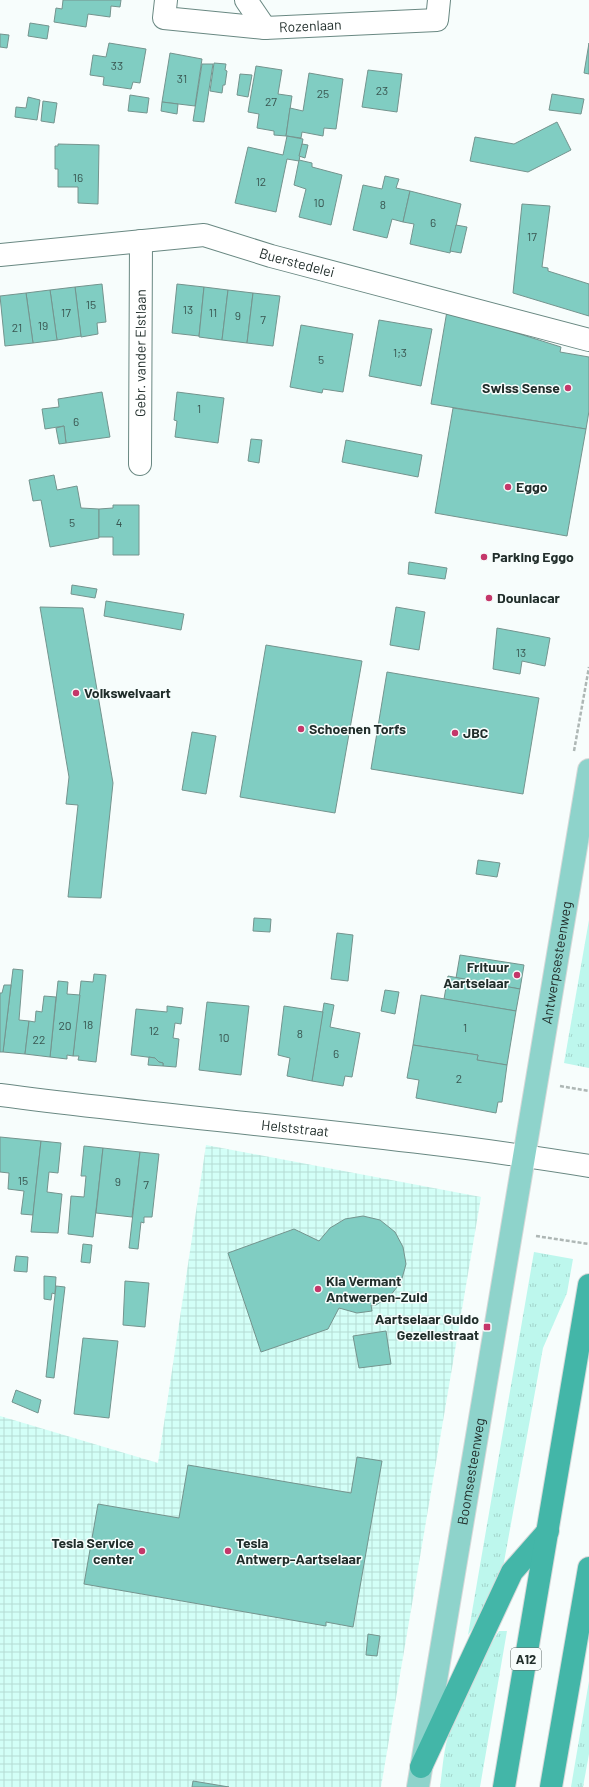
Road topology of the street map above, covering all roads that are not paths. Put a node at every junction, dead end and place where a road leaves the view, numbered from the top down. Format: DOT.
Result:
graph roads {
  1 [pos="246,0"];
  2 [pos="439,0"];
  3 [pos="165,9"];
  4 [pos="264,28"];
  5 [pos="141,241"];
  6 [pos="0,255"];
  7 [pos="589,340"];
  8 [pos="140,464"];
  9 [pos="589,770"];
  10 [pos="0,1095"];
  11 [pos="523,1156"];
  12 [pos="589,1166"];
  13 [pos="589,1284"];
  14 [pos="548,1532"];
  15 [pos="589,1568"];
  16 [pos="420,1777"];
  17 [pos="504,1787"];
  18 [pos="552,1787"];
  1 -- 4 [label="street"];
  2 -- 4 [label="street, Rozenlaan"];
  3 -- 4 [label="street, Rozenlaan"];
  5 -- 6 [label="street, Buerstedelei"];
  5 -- 7 [label="street, Buerstedelei"];
  5 -- 8 [label="street, Gebr. vander Elstlaan"];
  9 -- 11 [label="main road, Antwerpsesteenweg"];
  10 -- 11 [label="street, Helststraat"];
  11 -- 12 [label="street, Helststraat"];
  11 -- 16 [label="main road, Boomsesteenweg"];
  13 -- 14 [label="highway, A12"];
  14 -- 16 [label="highway"];
  14 -- 17 [label="highway, A12"];
  15 -- 18 [label="highway"];
}
